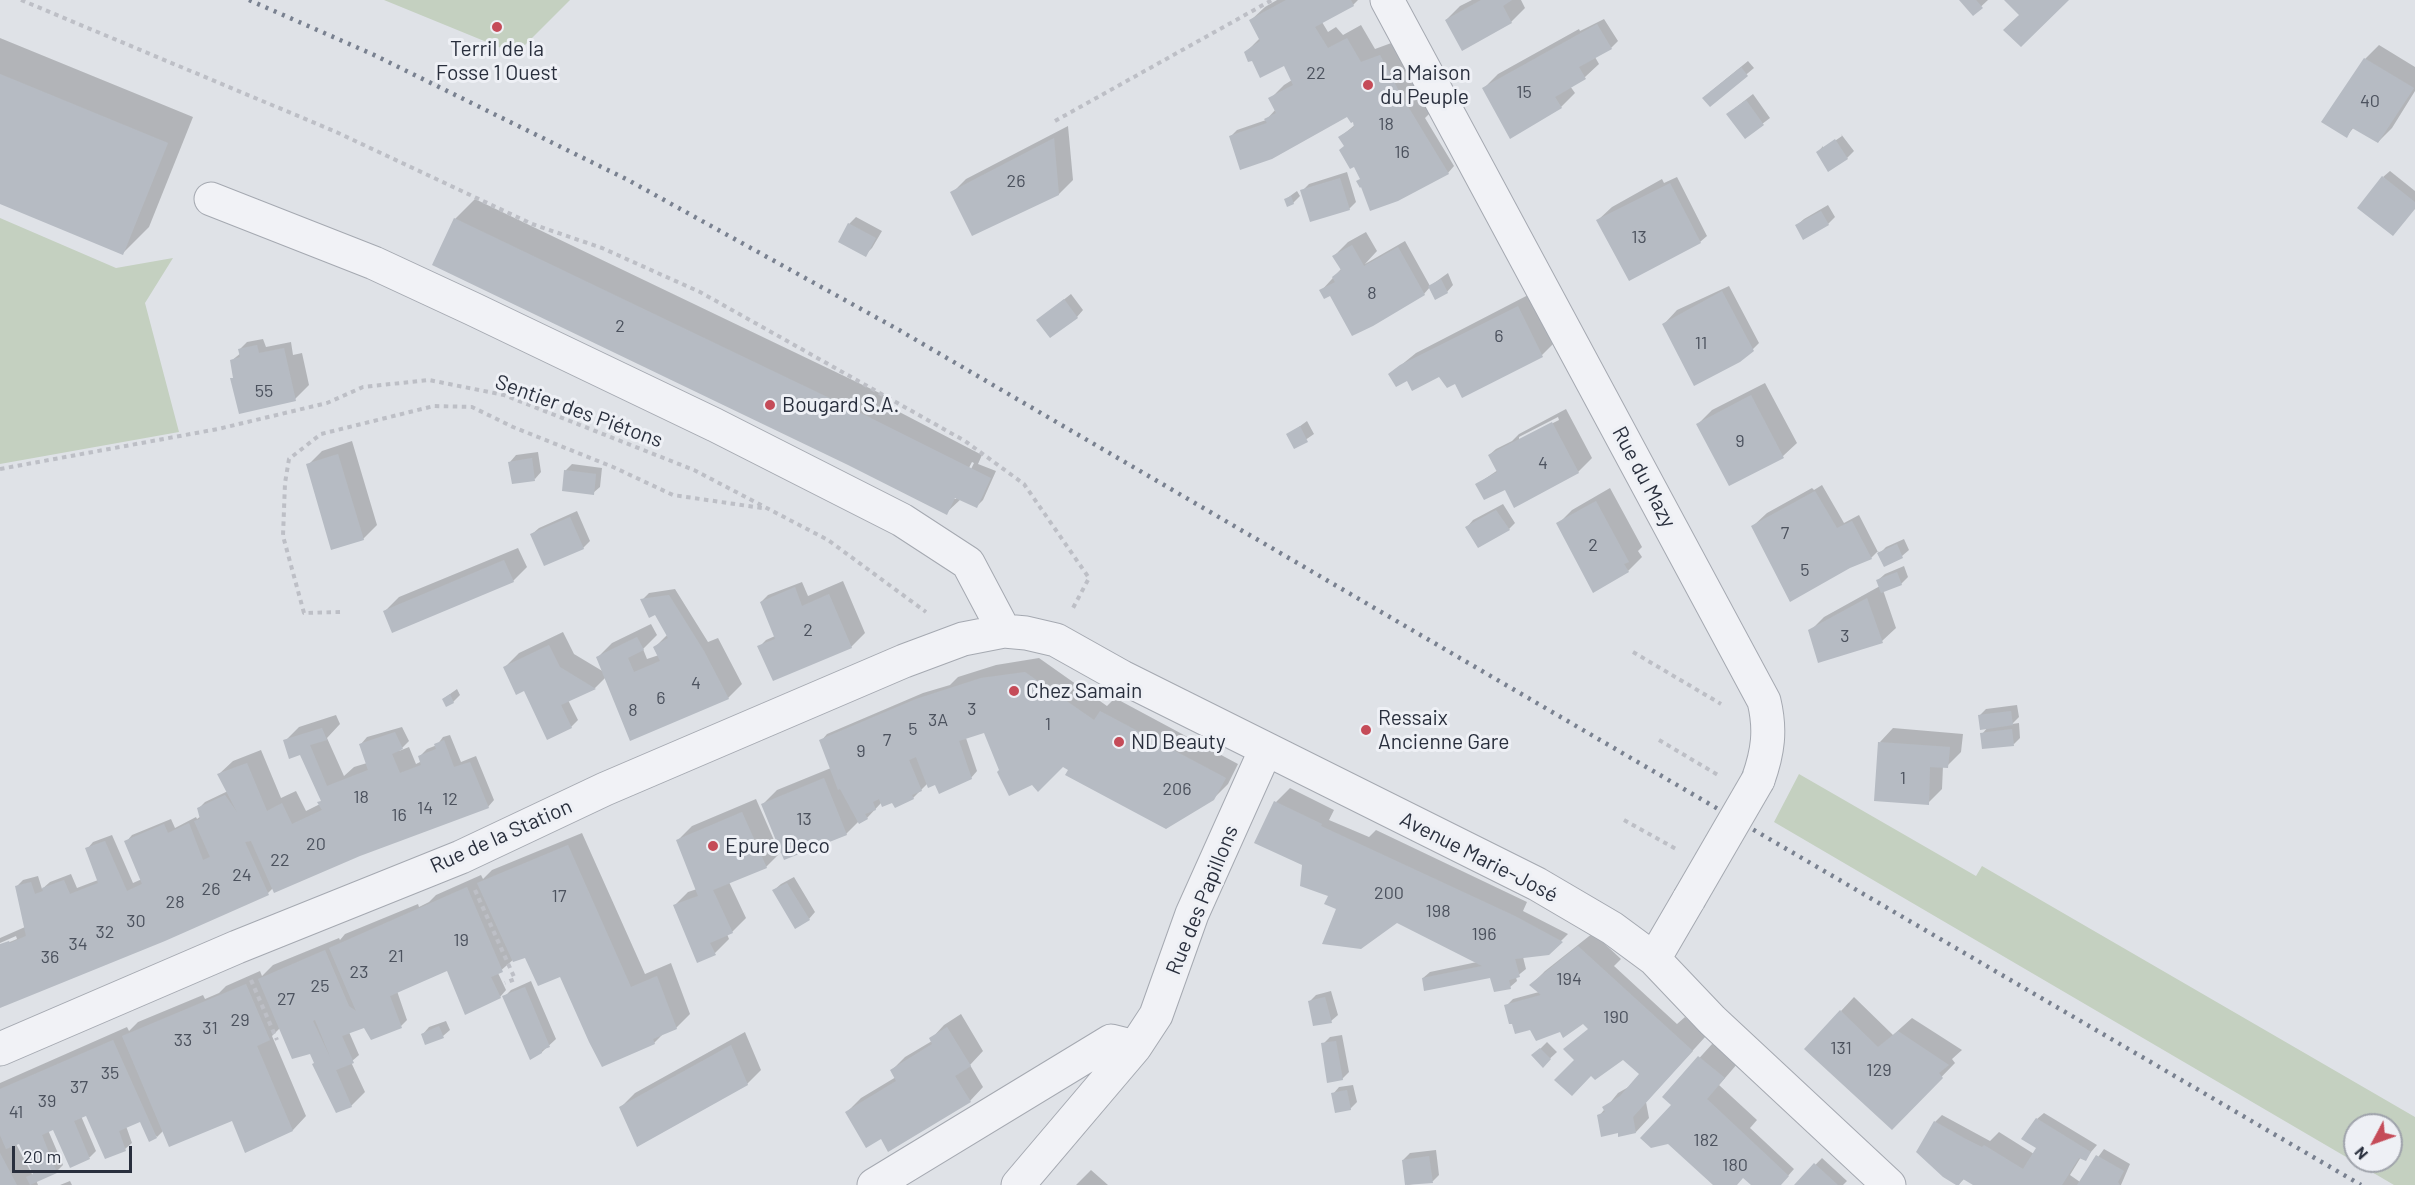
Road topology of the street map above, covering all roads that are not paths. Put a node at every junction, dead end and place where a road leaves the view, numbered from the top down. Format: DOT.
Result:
graph roads {
  1 [pos="1387,0"];
  2 [pos="211,199"];
  3 [pos="1004,631"];
  4 [pos="1266,749"];
  5 [pos="1654,959"];
  6 [pos="1135,1047"];
  7 [pos="0,1049"];
  8 [pos="874,1185"];
  9 [pos="1018,1185"];
  10 [pos="1888,1185"];
  1 -- 5 [label="street, Rue du Mazy, bridge"];
  2 -- 3 [label="street"];
  3 -- 4 [label="street, Avenue Marie-José"];
  3 -- 7 [label="street, Rue de la Station"];
  4 -- 5 [label="street, Avenue Marie-José"];
  4 -- 6 [label="street, Rue des Papillons"];
  5 -- 10 [label="street, Avenue Marie-José"];
  6 -- 8 [label="street"];
  6 -- 9 [label="street, Rue des Papillons"];
}
